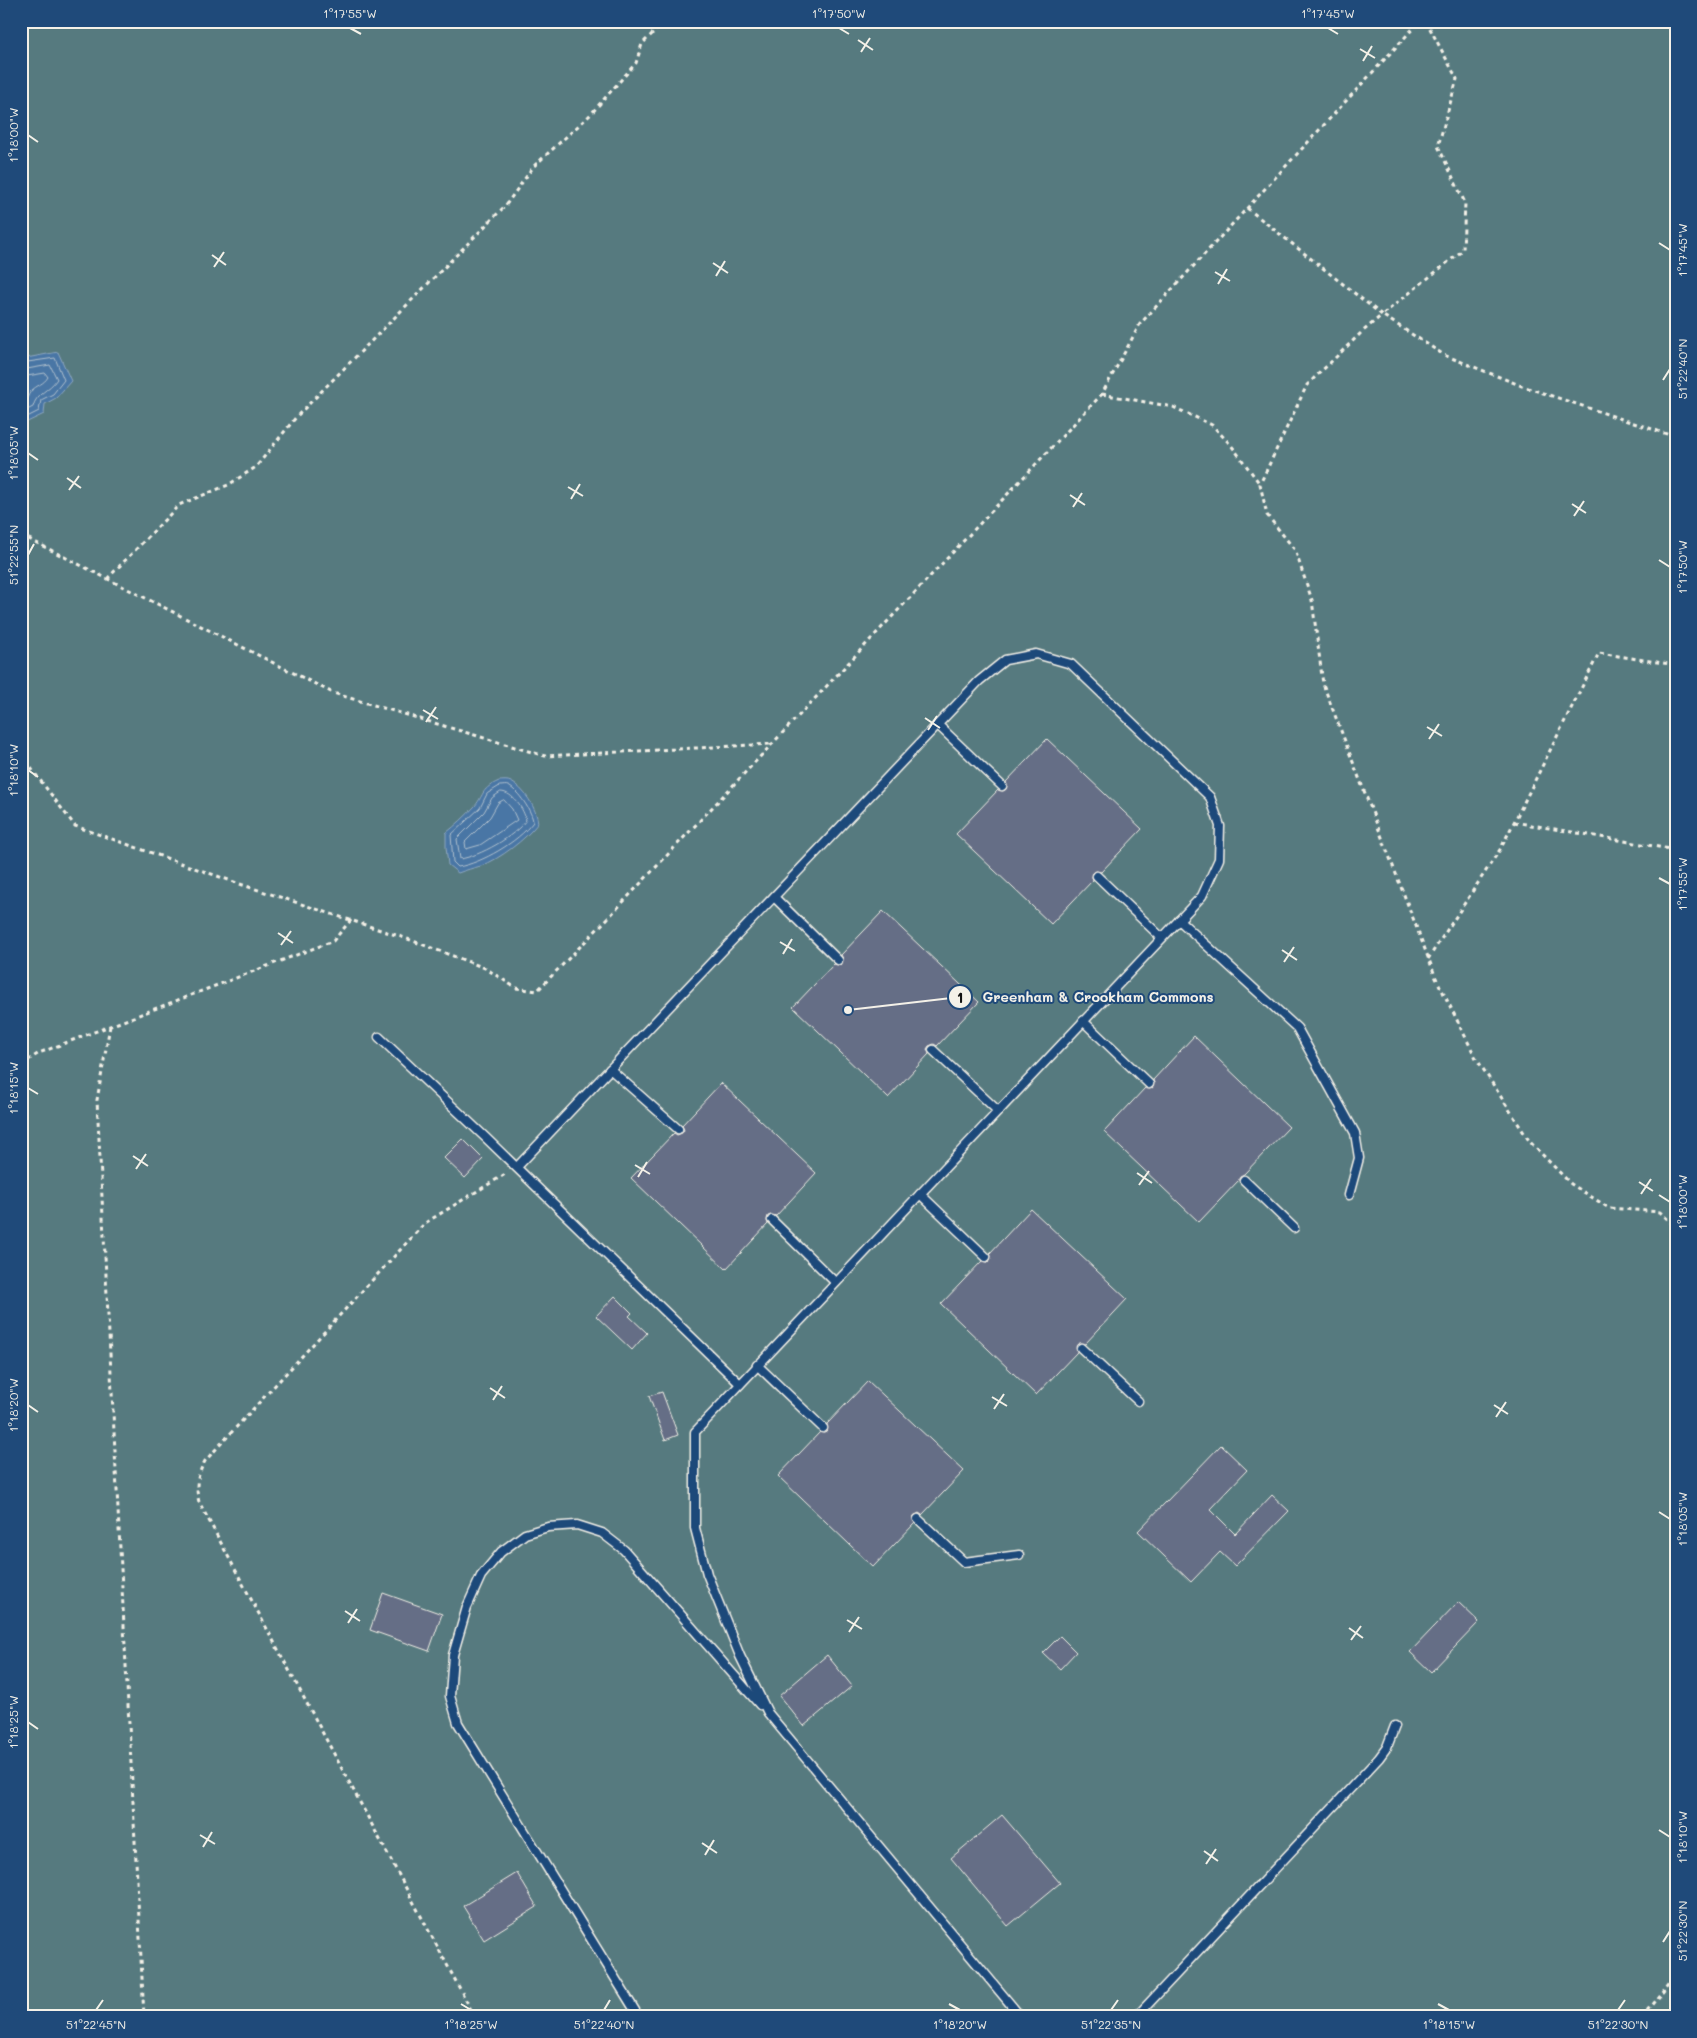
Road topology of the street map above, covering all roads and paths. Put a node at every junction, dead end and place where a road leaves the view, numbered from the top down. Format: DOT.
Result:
graph roads {
  1 [pos="665,21"];
  2 [pos="1420,21"];
  3 [pos="1426,21"];
  4 [pos="1247,208"];
  5 [pos="1382,315"];
  6 [pos="1102,394"];
  7 [pos="1676,437"];
  8 [pos="1260,484"];
  9 [pos="21,535"];
  10 [pos="107,579"];
  11 [pos="1676,665"];
  12 [pos="938,725"];
  13 [pos="772,744"];
  14 [pos="21,755"];
  15 [pos="1002,786"];
  16 [pos="1514,822"];
  17 [pos="1676,850"];
  18 [pos="1097,876"];
  19 [pos="774,897"];
  20 [pos="351,920"];
  21 [pos="1178,920"];
  22 [pos="1162,938"];
  23 [pos="1428,959"];
  24 [pos="838,960"];
  25 [pos="1083,1021"];
  26 [pos="110,1026"];
  27 [pos="379,1037"];
  28 [pos="933,1050"];
  29 [pos="21,1065"];
  30 [pos="610,1069"];
  31 [pos="1149,1084"];
  32 [pos="998,1111"];
  33 [pos="678,1129"];
  34 [pos="517,1167"];
  35 [pos="1244,1180"];
  36 [pos="920,1194"];
  37 [pos="1349,1195"];
  38 [pos="772,1220"];
  39 [pos="1676,1227"];
  40 [pos="1294,1228"];
  41 [pos="986,1257"];
  42 [pos="835,1282"];
  43 [pos="1081,1348"];
  44 [pos="757,1365"];
  45 [pos="740,1384"];
  46 [pos="1138,1401"];
  47 [pos="823,1428"];
  48 [pos="918,1519"];
  49 [pos="1019,1555"];
  50 [pos="768,1713"];
  51 [pos="1395,1726"];
  52 [pos="1676,1974"];
  53 [pos="144,2017"];
  54 [pos="474,2017"];
  55 [pos="638,2017"];
  56 [pos="1021,2017"];
  57 [pos="1136,2017"];
  58 [pos="1642,2017"];
  1 -- 10 [label="path"];
  2 -- 4 [label="path"];
  3 -- 5 [label="path"];
  4 -- 5 [label="path"];
  4 -- 6 [label="path"];
  5 -- 7 [label="path"];
  5 -- 8 [label="path"];
  6 -- 8 [label="path"];
  6 -- 13 [label="path"];
  8 -- 23 [label="path"];
  9 -- 10 [label="path"];
  10 -- 13 [label="path"];
  11 -- 16 [label="path"];
  12 -- 15 [label="lane"];
  12 -- 19 [label="lane"];
  12 -- 21 [label="lane"];
  13 -- 20 [label="path"];
  14 -- 20 [label="path"];
  16 -- 17 [label="path"];
  16 -- 23 [label="path"];
  18 -- 22 [label="lane"];
  19 -- 24 [label="lane"];
  19 -- 30 [label="lane"];
  20 -- 26 [label="path"];
  21 -- 22 [label="lane"];
  21 -- 37 [label="lane"];
  22 -- 25 [label="lane"];
  23 -- 39 [label="path"];
  25 -- 31 [label="lane"];
  25 -- 32 [label="lane"];
  26 -- 29 [label="path"];
  26 -- 53 [label="path"];
  27 -- 34 [label="lane"];
  28 -- 32 [label="lane"];
  30 -- 33 [label="lane"];
  30 -- 34 [label="lane"];
  32 -- 36 [label="lane"];
  34 -- 45 [label="lane"];
  34 -- 54 [label="path"];
  35 -- 40 [label="lane"];
  36 -- 41 [label="lane"];
  36 -- 42 [label="lane"];
  38 -- 42 [label="lane"];
  42 -- 44 [label="lane"];
  43 -- 46 [label="lane"];
  44 -- 45 [label="lane"];
  44 -- 47 [label="lane"];
  45 -- 50 [label="lane"];
  48 -- 49 [label="lane"];
  50 -- 55 [label="lane"];
  50 -- 56 [label="lane"];
  51 -- 57 [label="lane"];
  52 -- 58 [label="path"];
}
